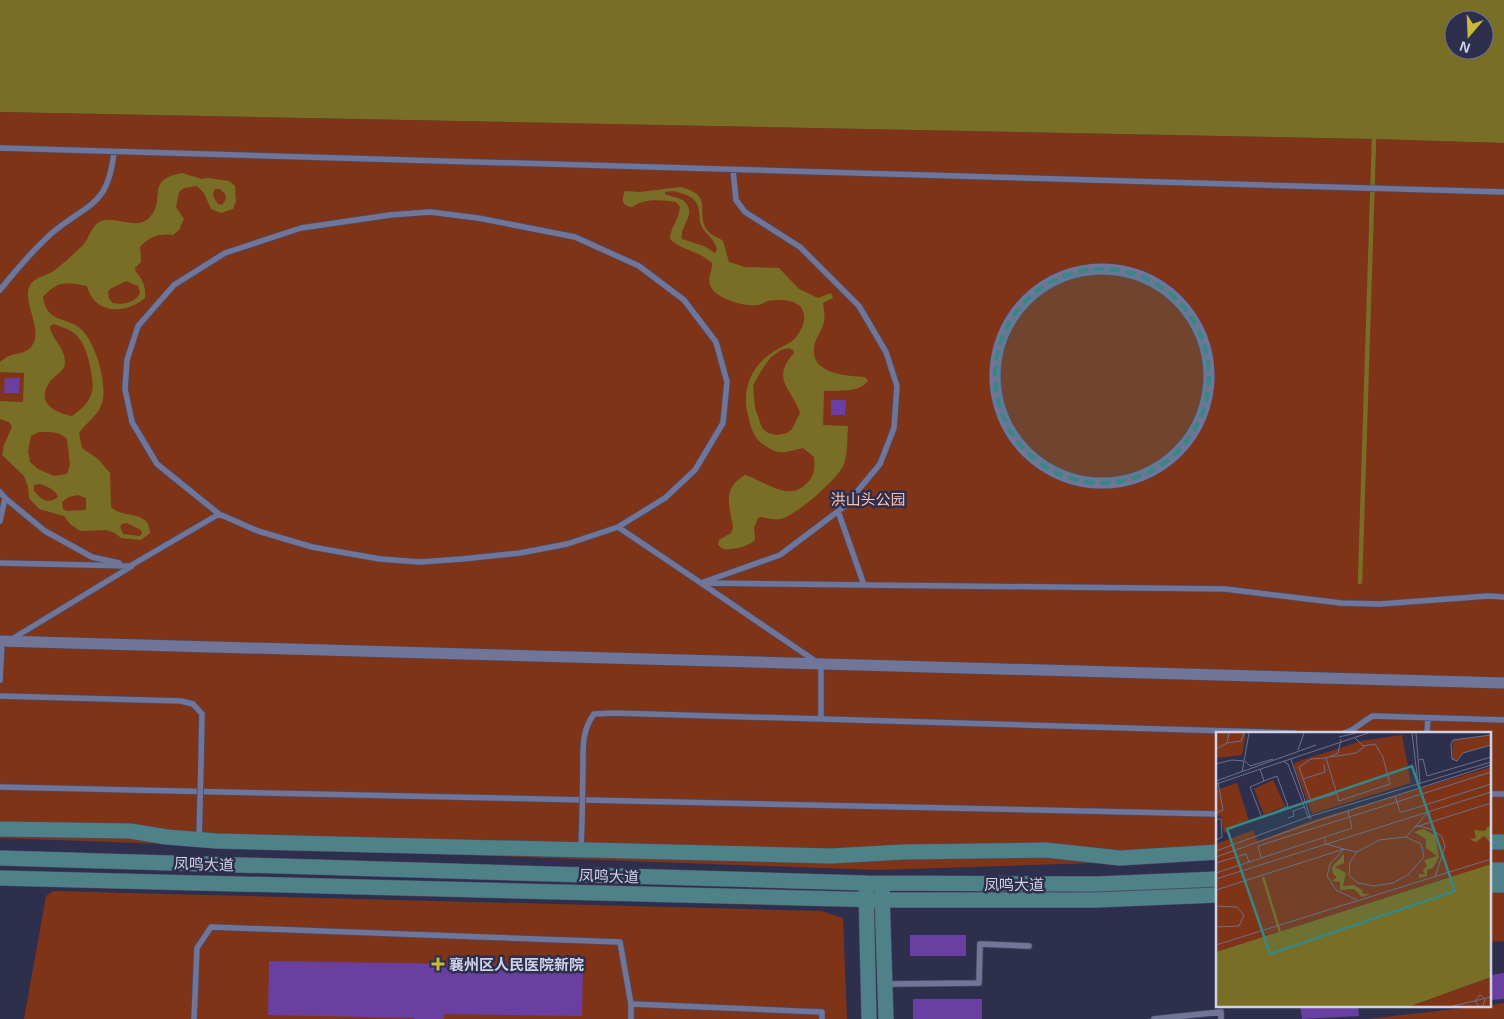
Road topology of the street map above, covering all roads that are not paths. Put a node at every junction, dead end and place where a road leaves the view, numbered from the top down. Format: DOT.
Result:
graph roads {
  1 [pos="0,148"];
  2 [pos="114,152"];
  3 [pos="733,170"];
  4 [pos="1504,192"];
  5 [pos="1160,284"];
  6 [pos="0,290"];
  7 [pos="0,492"];
  8 [pos="4,498"];
  9 [pos="838,511"];
  10 [pos="218,514"];
  11 [pos="0,521"];
  12 [pos="618,528"];
  13 [pos="0,563"];
  14 [pos="132,566"];
  15 [pos="701,583"];
  16 [pos="864,585"];
  17 [pos="1504,597"];
  18 [pos="3,641"];
  19 [pos="821,665"];
  20 [pos="0,680"];
  21 [pos="1504,683"];
  22 [pos="0,696"];
  23 [pos="1428,718"];
  24 [pos="821,719"];
  25 [pos="1504,720"];
  26 [pos="1261,732"];
  27 [pos="1347,732"];
  28 [pos="1427,732"];
  29 [pos="0,787"];
  30 [pos="1216,814"];
  31 [pos="0,829"];
  32 [pos="199,839"];
  33 [pos="581,850"];
  34 [pos="1216,852"];
  35 [pos="3,859"];
  36 [pos="0,877"];
  37 [pos="1216,879"];
  38 [pos="866,884"];
  39 [pos="882,884"];
  40 [pos="1216,894"];
  41 [pos="866,900"];
  42 [pos="882,900"];
  43 [pos="1029,946"];
  44 [pos="885,984"];
  45 [pos="631,1004"];
  46 [pos="194,1019"];
  47 [pos="631,1019"];
  48 [pos="822,1019"];
  49 [pos="869,1019"];
  50 [pos="886,1019"];
  51 [pos="1154,1019"];
  52 [pos="1221,1019"];
  1 -- 2 [label="lane"];
  2 -- 3 [label="lane"];
  2 -- 6 [label="lane"];
  3 -- 4 [label="lane"];
  3 -- 9 [label="lane"];
  5 -- 5 [label="street"];
  7 -- 8 [label="lane"];
  8 -- 11 [label="lane"];
  8 -- 14 [label="lane"];
  9 -- 15 [label="lane"];
  9 -- 16 [label="lane"];
  10 -- 12 [label="lane"];
  10 -- 12 [label="lane"];
  10 -- 14 [label="lane"];
  12 -- 15 [label="lane"];
  13 -- 14 [label="lane"];
  14 -- 18 [label="lane"];
  15 -- 16 [label="lane"];
  15 -- 19 [label="lane"];
  16 -- 17 [label="lane"];
  18 -- 19 [label="street"];
  18 -- 20 [label="lane"];
  19 -- 21 [label="street"];
  19 -- 24 [label="lane"];
  22 -- 32 [label="lane, bridge"];
  23 -- 25 [label="lane"];
  23 -- 27 [label="lane"];
  23 -- 28 [label="lane"];
  24 -- 26 [label="lane"];
  24 -- 33 [label="lane, bridge"];
  29 -- 30 [label="lane"];
  31 -- 32 [label="main road"];
  32 -- 33 [label="main road"];
  33 -- 34 [label="main road"];
  35 -- 36 [label="main road"];
  35 -- 38 [label="main road, 凤鸣大道"];
  36 -- 41 [label="main road, 凤鸣大道"];
  37 -- 39 [label="main road, 凤鸣大道"];
  38 -- 39 [label="main road, 凤鸣大道"];
  38 -- 41 [label="main road"];
  39 -- 42 [label="main road"];
  40 -- 42 [label="main road, 凤鸣大道"];
  41 -- 42 [label="main road, 凤鸣大道"];
  41 -- 49 [label="main road"];
  42 -- 44 [label="main road"];
  43 -- 44 [label="lane"];
  44 -- 50 [label="main road"];
  45 -- 46 [label="lane"];
  45 -- 47 [label="lane"];
  45 -- 48 [label="lane"];
  51 -- 52 [label="lane"];
}
